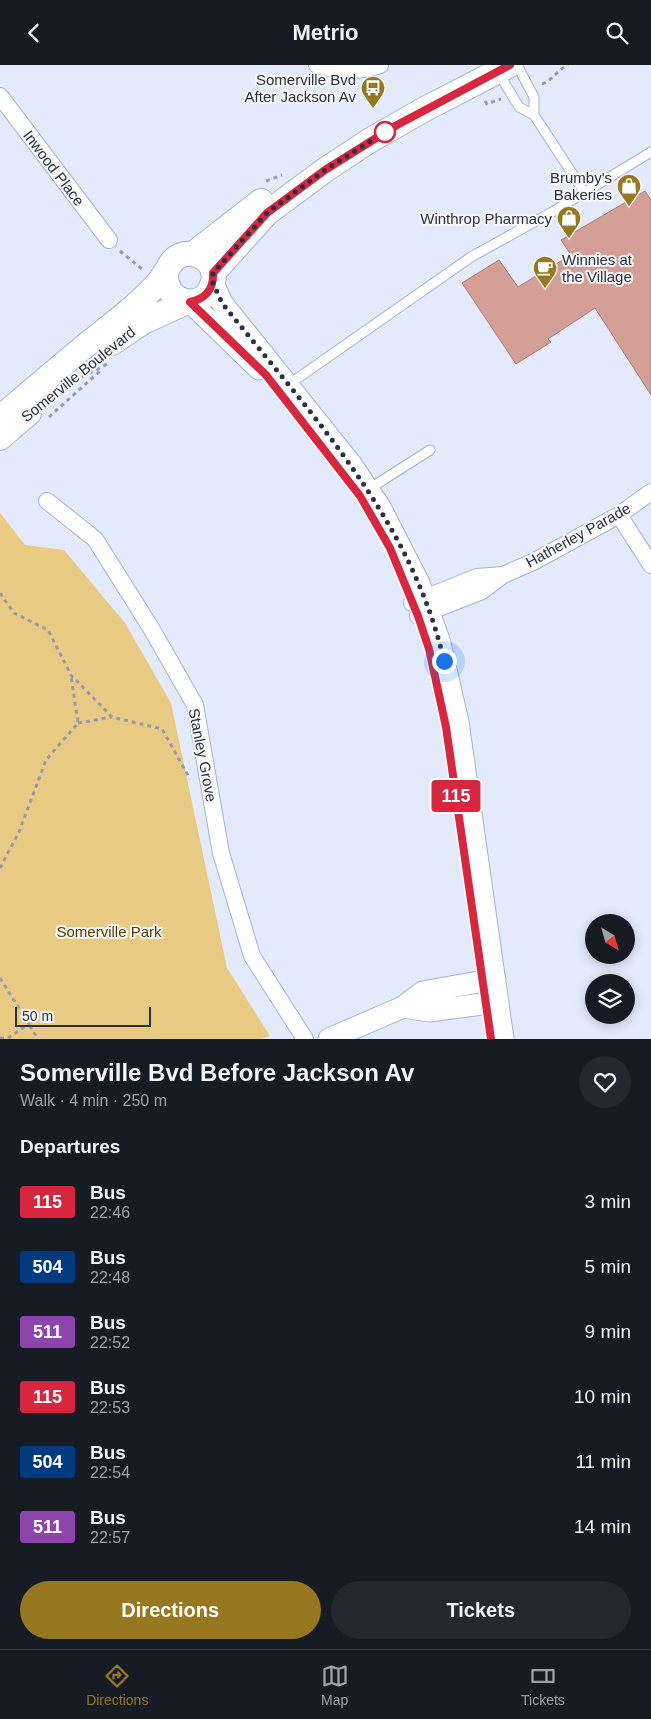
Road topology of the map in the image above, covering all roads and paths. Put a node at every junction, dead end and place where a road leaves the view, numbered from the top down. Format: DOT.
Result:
graph roads {
  1 [pos="317,65"];
  2 [pos="380,65"];
  3 [pos="568,65"];
  4 [pos="499,66"];
  5 [pos="550,81"];
  6 [pos="0,97"];
  7 [pos="534,115"];
  8 [pos="651,152"];
  9 [pos="585,193"];
  10 [pos="109,240"];
  11 [pos="193,254"];
  12 [pos="157,273"];
  13 [pos="213,278"];
  14 [pos="188,302"];
  15 [pos="102,368"];
  16 [pos="287,386"];
  17 [pos="0,418"];
  18 [pos="45,421"];
  19 [pos="0,438"];
  20 [pos="430,449"];
  21 [pos="369,489"];
  22 [pos="651,492"];
  23 [pos="47,501"];
  24 [pos="620,515"];
  25 [pos="651,565"];
  26 [pos="0,593"];
  27 [pos="421,607"];
  28 [pos="71,675"];
  29 [pos="112,717"];
  30 [pos="78,723"];
  31 [pos="194,786"];
  32 [pos="0,869"];
  33 [pos="0,978"];
  34 [pos="489,980"];
  35 [pos="492,1002"];
  36 [pos="403,1007"];
  37 [pos="30,1023"];
  38 [pos="0,1038"];
  39 [pos="38,1039"];
  40 [pos="305,1039"];
  41 [pos="329,1039"];
  42 [pos="491,1039"];
  43 [pos="503,1039"];
  1 -- 2 [label="street"];
  3 -- 5 [label="path"];
  4 -- 7 [label="lane"];
  4 -- 7 [label="lane"];
  4 -- 11 [label="main road, Somerville Boulevard"];
  4 -- 13 [label="main road, Somerville Boulevard"];
  6 -- 10 [label="street, Inwood Place"];
  7 -- 9 [label="lane"];
  8 -- 9 [label="lane"];
  9 -- 16 [label="lane"];
  10 -- 12 [label="path"];
  11 -- 12 [label="main road, Somerville Boulevard"];
  11 -- 13 [label="main road"];
  12 -- 14 [label="main road"];
  12 -- 17 [label="main road, Somerville Boulevard"];
  13 -- 14 [label="main road, Somerville Boulevard"];
  13 -- 16 [label="street"];
  14 -- 19 [label="main road, Somerville Boulevard"];
  14 -- 27 [label="street"];
  15 -- 18 [label="path"];
  16 -- 21 [label="street"];
  20 -- 21 [label="lane"];
  21 -- 27 [label="street"];
  22 -- 24 [label="street, Hatherley Parade"];
  23 -- 40 [label="street, Stanley Grove"];
  24 -- 25 [label="street"];
  24 -- 27 [label="street, Hatherley Parade"];
  26 -- 28 [label="path"];
  27 -- 34 [label="street"];
  28 -- 29 [label="path"];
  28 -- 30 [label="path"];
  29 -- 30 [label="path"];
  29 -- 31 [label="path"];
  30 -- 32 [label="path"];
  33 -- 37 [label="path"];
  34 -- 35 [label="street"];
  34 -- 36 [label="street"];
  35 -- 36 [label="street"];
  35 -- 42 [label="street"];
  35 -- 43 [label="street"];
  36 -- 41 [label="street"];
  37 -- 38 [label="path"];
  37 -- 39 [label="path"];
}
